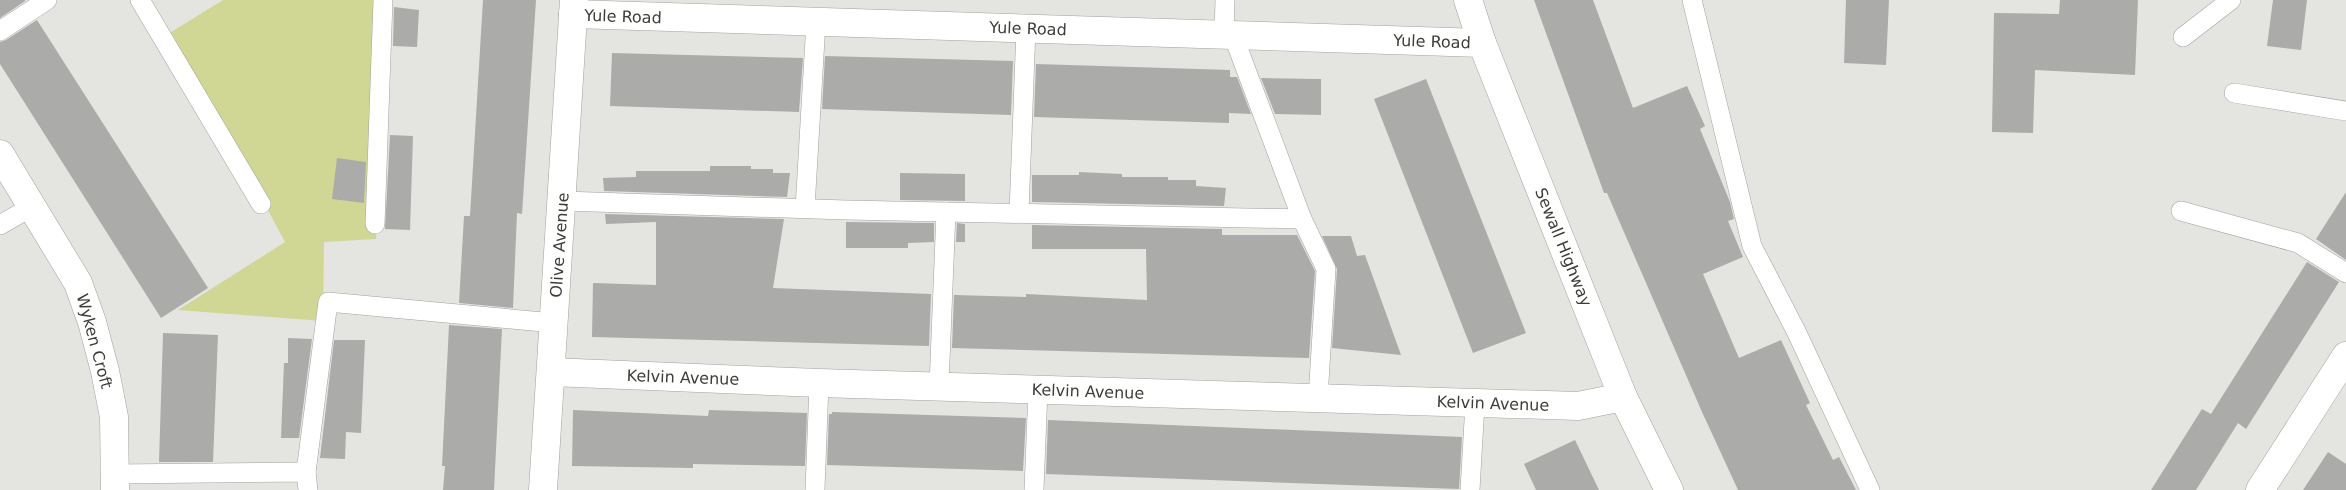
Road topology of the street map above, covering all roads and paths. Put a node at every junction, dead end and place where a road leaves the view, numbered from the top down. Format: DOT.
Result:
graph roads {
  1 [pos="47,0"];
  2 [pos="140,0"];
  3 [pos="383,0"];
  4 [pos="1225,0"];
  5 [pos="1468,0"];
  6 [pos="1692,0"];
  7 [pos="2232,0"];
  8 [pos="574,7"];
  9 [pos="816,22"];
  10 [pos="1026,28"];
  11 [pos="0,31"];
  12 [pos="1228,34"];
  13 [pos="2183,37"];
  14 [pos="1482,43"];
  15 [pos="2234,93"];
  16 [pos="2346,111"];
  17 [pos="0,154"];
  18 [pos="562,201"];
  19 [pos="261,204"];
  20 [pos="33,206"];
  21 [pos="805,208"];
  22 [pos="2181,211"];
  23 [pos="946,212"];
  24 [pos="1019,213"];
  25 [pos="1302,219"];
  26 [pos="375,224"];
  27 [pos="0,225"];
  28 [pos="2346,273"];
  29 [pos="554,323"];
  30 [pos="2346,356"];
  31 [pos="552,372"];
  32 [pos="819,383"];
  33 [pos="939,386"];
  34 [pos="1038,389"];
  35 [pos="1624,397"];
  36 [pos="1318,398"];
  37 [pos="1475,403"];
  38 [pos="307,481"];
  39 [pos="115,482"];
  40 [pos="543,490"];
  41 [pos="815,490"];
  42 [pos="1034,490"];
  43 [pos="1470,490"];
  44 [pos="1669,490"];
  45 [pos="1870,490"];
  46 [pos="2260,490"];
  1 -- 11 [label="lane"];
  2 -- 19 [label="lane"];
  3 -- 26 [label="lane"];
  4 -- 12 [label="lane"];
  5 -- 14 [label="street, Sewall Highway"];
  6 -- 45 [label="lane"];
  7 -- 13 [label="lane"];
  8 -- 9 [label="street, Yule Road"];
  8 -- 18 [label="street, Olive Avenue"];
  9 -- 10 [label="street, Yule Road"];
  9 -- 21 [label="lane"];
  10 -- 12 [label="street, Yule Road"];
  10 -- 24 [label="lane"];
  12 -- 14 [label="street, Yule Road"];
  12 -- 25 [label="lane"];
  14 -- 35 [label="street, Sewall Highway"];
  15 -- 16 [label="lane"];
  17 -- 20 [label="street, Wyken Croft"];
  18 -- 21 [label="lane"];
  18 -- 29 [label="street, Olive Avenue"];
  20 -- 27 [label="lane"];
  20 -- 39 [label="street, Wyken Croft"];
  21 -- 23 [label="lane"];
  22 -- 28 [label="lane"];
  23 -- 24 [label="lane"];
  23 -- 33 [label="lane"];
  24 -- 25 [label="lane"];
  25 -- 36 [label="lane"];
  29 -- 31 [label="street, Olive Avenue"];
  29 -- 38 [label="lane"];
  30 -- 46 [label="street"];
  31 -- 32 [label="street, Kelvin Avenue"];
  31 -- 40 [label="street, Olive Avenue"];
  32 -- 33 [label="street, Kelvin Avenue"];
  32 -- 41 [label="lane"];
  33 -- 34 [label="street, Kelvin Avenue"];
  34 -- 36 [label="street, Kelvin Avenue"];
  34 -- 42 [label="lane"];
  35 -- 37 [label="street, Kelvin Avenue"];
  35 -- 44 [label="street, Sewall Highway"];
  36 -- 37 [label="street, Kelvin Avenue"];
  37 -- 43 [label="lane"];
  38 -- 39 [label="lane"];
}
